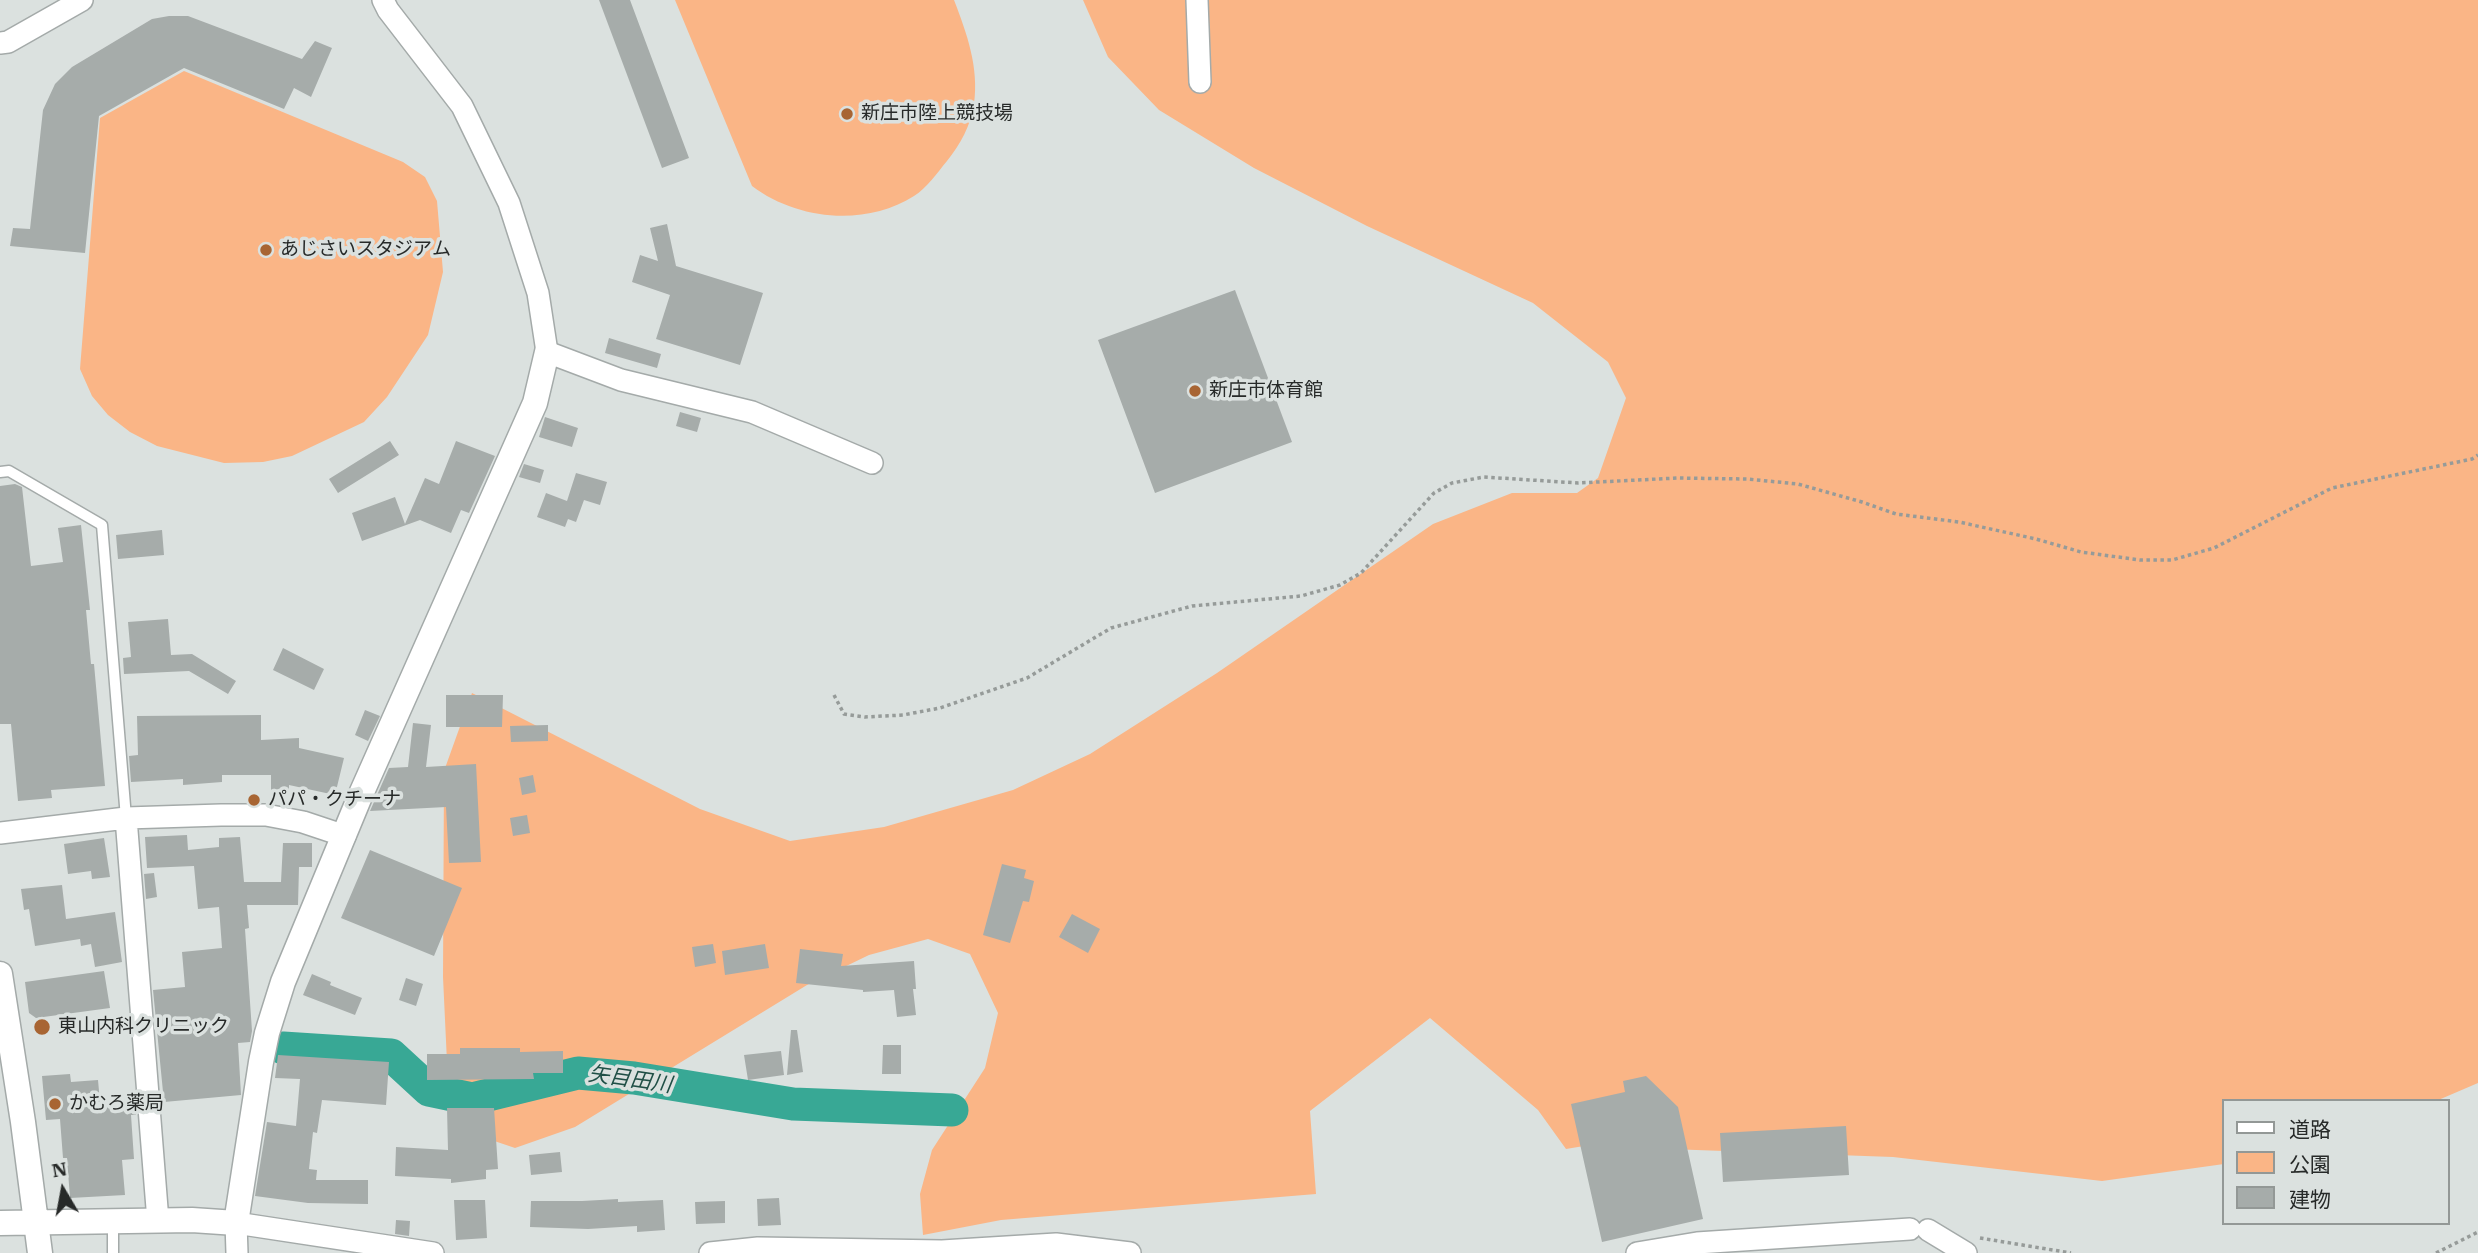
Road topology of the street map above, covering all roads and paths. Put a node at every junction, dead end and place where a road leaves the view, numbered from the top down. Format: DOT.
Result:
graph roads {
  1 [pos="82,0"];
  2 [pos="383,0"];
  3 [pos="1197,0"];
  4 [pos="0,43"];
  5 [pos="1200,82"];
  6 [pos="547,352"];
  7 [pos="2478,455"];
  8 [pos="872,463"];
  9 [pos="0,472"];
  10 [pos="834,695"];
  11 [pos="126,818"];
  12 [pos="0,832"];
  13 [pos="345,836"];
  14 [pos="0,974"];
  15 [pos="158,1221"];
  16 [pos="113,1222"];
  17 [pos="0,1223"];
  18 [pos="236,1223"];
  19 [pos="37,1224"];
  20 [pos="2478,1232"];
  21 [pos="1968,1245"];
  22 [pos="40,1253"];
  23 [pos="113,1253"];
  24 [pos="237,1253"];
  25 [pos="433,1253"];
  26 [pos="710,1253"];
  27 [pos="1130,1253"];
  28 [pos="1637,1253"];
  29 [pos="2071,1253"];
  30 [pos="2436,1253"];
  1 -- 4 [label="street"];
  2 -- 6 [label="street"];
  3 -- 5 [label="street"];
  6 -- 8 [label="street"];
  6 -- 13 [label="street"];
  7 -- 10 [label="path"];
  9 -- 11 [label="lane"];
  11 -- 12 [label="street"];
  11 -- 13 [label="street"];
  11 -- 15 [label="street"];
  13 -- 18 [label="street"];
  14 -- 19 [label="street"];
  15 -- 16 [label="street"];
  15 -- 18 [label="street"];
  16 -- 19 [label="street"];
  16 -- 23 [label="lane"];
  17 -- 19 [label="street"];
  18 -- 24 [label="street"];
  18 -- 25 [label="street"];
  19 -- 22 [label="street"];
  20 -- 30 [label="path"];
  21 -- 28 [label="street"];
  21 -- 29 [label="path"];
  26 -- 27 [label="street"];
}
